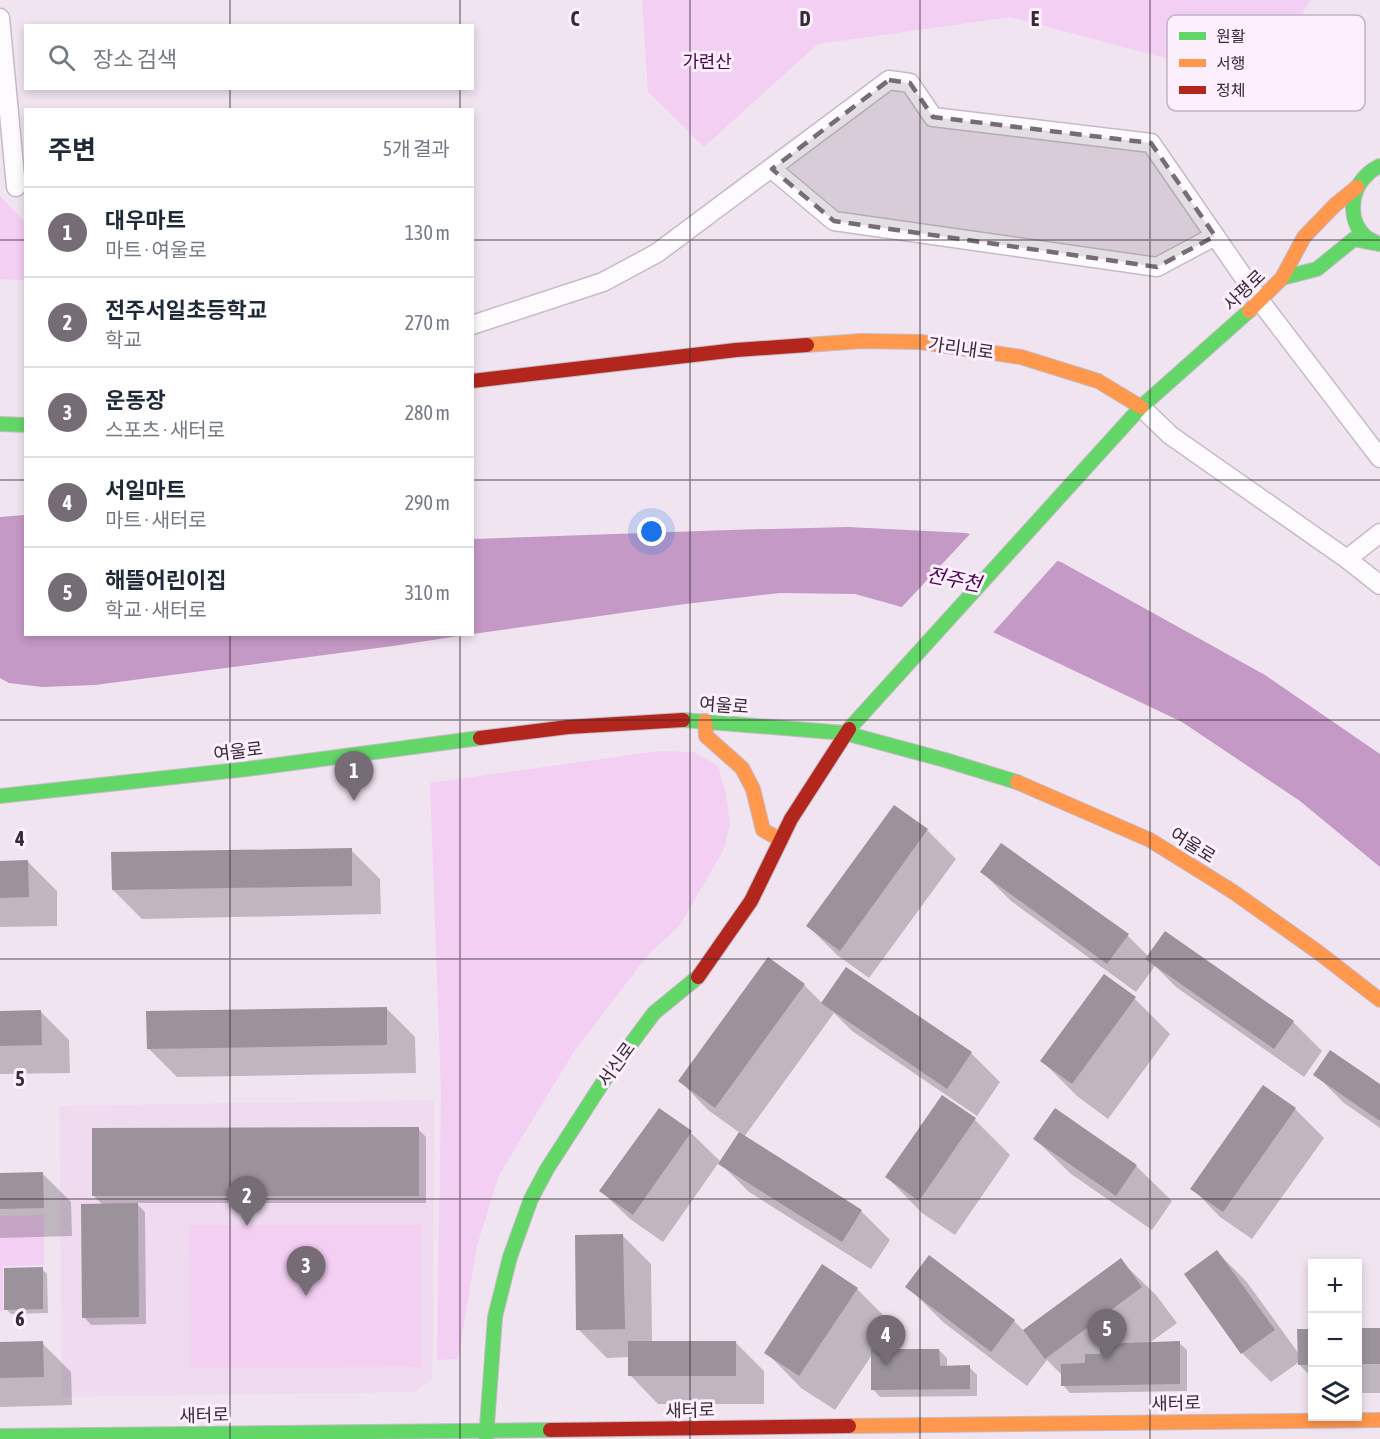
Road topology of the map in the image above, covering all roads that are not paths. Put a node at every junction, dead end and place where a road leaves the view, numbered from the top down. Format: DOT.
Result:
graph roads {
  1 [pos="0,18"];
  2 [pos="1380,166"];
  3 [pos="772,169"];
  4 [pos="0,174"];
  5 [pos="1357,187"];
  6 [pos="21,192"];
  7 [pos="1215,236"];
  8 [pos="1377,244"];
  9 [pos="1282,278"];
  10 [pos="1260,301"];
  11 [pos="474,324"];
  12 [pos="474,381"];
  13 [pos="1141,408"];
  14 [pos="0,424"];
  15 [pos="24,424"];
  16 [pos="1110,440"];
  17 [pos="1380,458"];
  18 [pos="1380,533"];
  19 [pos="1347,559"];
  20 [pos="1380,585"];
  21 [pos="705,721"];
  22 [pos="845,733"];
  23 [pos="0,796"];
  24 [pos="781,840"];
  25 [pos="1380,1000"];
  26 [pos="1380,1420"];
  27 [pos="597,1434"];
  28 [pos="370,1435"];
  29 [pos="486,1435"];
  30 [pos="0,1436"];
  1 -- 6 [label="street"];
  2 -- 5 [label="street, 사평로"];
  3 -- 7 [label="street"];
  3 -- 7 [label="street"];
  3 -- 11 [label="street"];
  4 -- 6 [label="street"];
  5 -- 8 [label="street"];
  5 -- 9 [label="street, 사평로"];
  7 -- 10 [label="street"];
  8 -- 9 [label="street"];
  9 -- 10 [label="street, 사평로"];
  10 -- 13 [label="street, 사평로"];
  10 -- 17 [label="street"];
  12 -- 13 [label="street, 가리내로"];
  13 -- 16 [label="street, 사평로"];
  13 -- 19 [label="street, 가리내로"];
  14 -- 15 [label="street"];
  16 -- 22 [label="street, 서신로"];
  18 -- 19 [label="street"];
  19 -- 20 [label="street, 가리내로"];
  21 -- 22 [label="street, 여울로"];
  21 -- 23 [label="street, 여울로"];
  21 -- 24 [label="street"];
  22 -- 24 [label="street, 서신로"];
  22 -- 25 [label="street, 여울로"];
  24 -- 29 [label="street, 서신로"];
  26 -- 27 [label="street, 새터로"];
  27 -- 29 [label="street, 새터로"];
  28 -- 29 [label="street, 새터로"];
  28 -- 30 [label="street, 새터로"];
}
